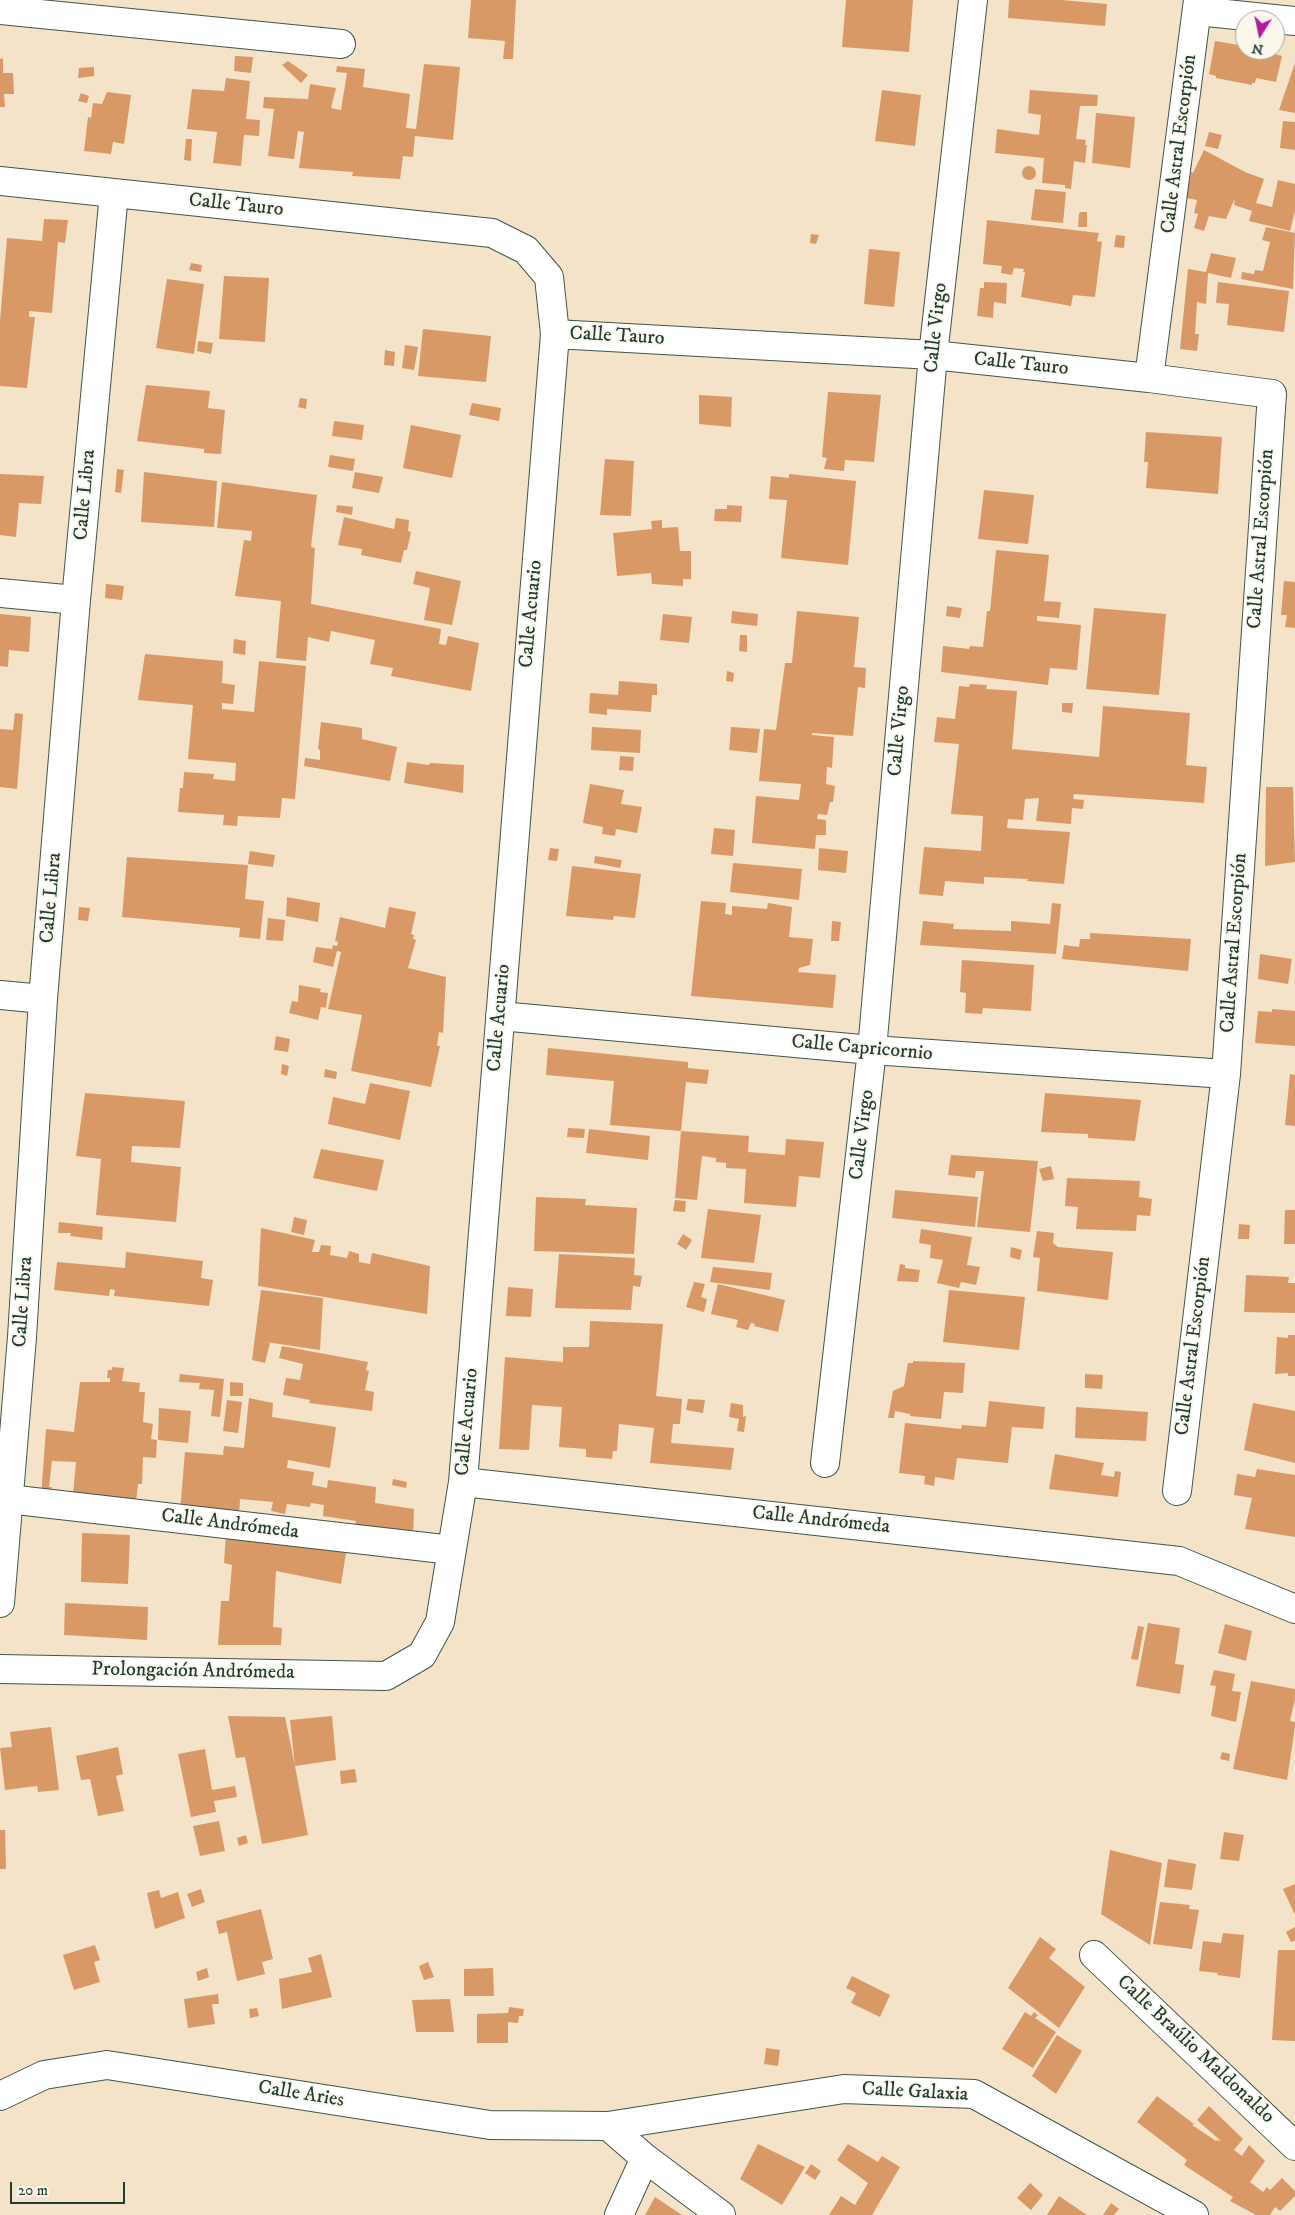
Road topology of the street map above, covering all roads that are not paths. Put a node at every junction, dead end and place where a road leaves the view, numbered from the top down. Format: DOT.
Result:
graph roads {
  1 [pos="973,0"];
  2 [pos="1198,6"];
  3 [pos="0,10"];
  4 [pos="1295,21"];
  5 [pos="341,44"];
  6 [pos="0,181"];
  7 [pos="114,194"];
  8 [pos="555,334"];
  9 [pos="934,356"];
  10 [pos="1149,378"];
  11 [pos="1272,394"];
  12 [pos="0,593"];
  13 [pos="76,600"];
  14 [pos="0,996"];
  15 [pos="43,999"];
  16 [pos="500,1016"];
  17 [pos="872,1050"];
  18 [pos="1226,1074"];
  19 [pos="11,1336"];
  20 [pos="825,1463"];
  21 [pos="463,1482"];
  22 [pos="1177,1490"];
  23 [pos="8,1499"];
  24 [pos="2,1549"];
  25 [pos="452,1550"];
  26 [pos="0,1604"];
  27 [pos="1295,1609"];
  28 [pos="0,1669"];
  29 [pos="386,1676"];
  30 [pos="1094,1955"];
  31 [pos="0,2096"];
  32 [pos="608,2126"];
  33 [pos="1295,2146"];
  34 [pos="645,2158"];
  35 [pos="619,2215"];
  36 [pos="721,2215"];
  37 [pos="1194,2215"];
  1 -- 9 [label="street, Calle Virgo"];
  2 -- 4 [label="street"];
  2 -- 10 [label="street, Calle Astral Escorpión"];
  3 -- 5 [label="street"];
  6 -- 7 [label="street, Calle Tauro"];
  7 -- 8 [label="street, Calle Tauro"];
  7 -- 13 [label="street, Calle Libra"];
  8 -- 9 [label="street, Calle Tauro"];
  8 -- 16 [label="street, Calle Acuario"];
  9 -- 10 [label="street, Calle Tauro"];
  9 -- 17 [label="street, Calle Virgo"];
  10 -- 11 [label="street, Calle Tauro"];
  11 -- 18 [label="street, Calle Astral Escorpión"];
  12 -- 13 [label="street"];
  13 -- 15 [label="street, Calle Libra"];
  14 -- 15 [label="street"];
  15 -- 19 [label="street, Calle Libra"];
  16 -- 17 [label="street, Calle Capricornio"];
  16 -- 21 [label="street, Calle Acuario"];
  17 -- 18 [label="street, Calle Capricornio"];
  17 -- 20 [label="street, Calle Virgo"];
  18 -- 22 [label="street, Calle Astral Escorpión"];
  19 -- 23 [label="street, Calle Libra"];
  21 -- 25 [label="street, Calle Acuario"];
  21 -- 27 [label="street, Calle Andrómeda"];
  23 -- 24 [label="street, Calle Libra"];
  23 -- 25 [label="street, Calle Andrómeda"];
  24 -- 26 [label="street, Calle Libra"];
  25 -- 29 [label="street, Calle Acuario"];
  28 -- 29 [label="street, Prolongación Andrómeda"];
  30 -- 33 [label="street, Calle Braúlio Maldonaldo"];
  31 -- 32 [label="street, Calle Aries"];
  32 -- 34 [label="street"];
  32 -- 37 [label="street, Calle Galaxia"];
  34 -- 35 [label="street"];
  34 -- 36 [label="street"];
}
